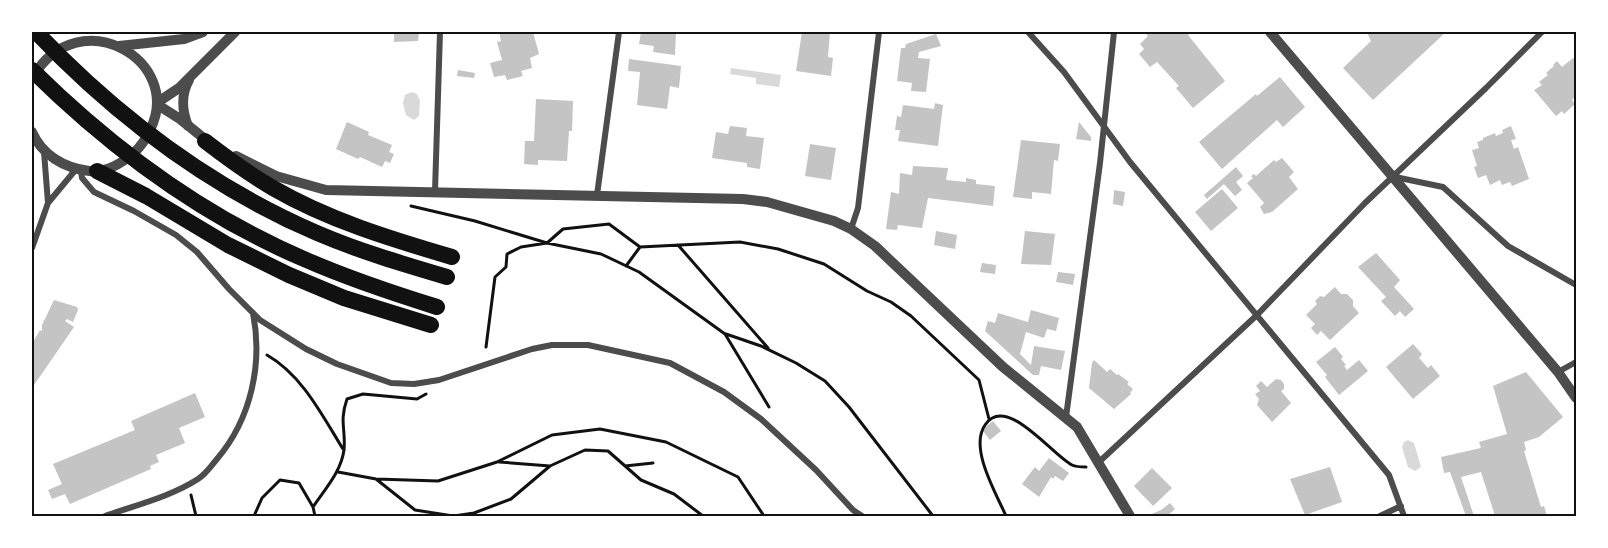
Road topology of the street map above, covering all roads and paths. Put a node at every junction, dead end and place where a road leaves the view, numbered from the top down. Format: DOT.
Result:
graph roads {
  1 [pos="36,32"];
  2 [pos="203,32"];
  3 [pos="235,32"];
  4 [pos="440,32"];
  5 [pos="619,32"];
  6 [pos="879,32"];
  7 [pos="1028,32"];
  8 [pos="1114,32"];
  9 [pos="1270,32"];
  10 [pos="1542,32"];
  11 [pos="82,36"];
  12 [pos="118,46"];
  13 [pos="32,70"];
  14 [pos="196,71"];
  15 [pos="32,80"];
  16 [pos="158,103"];
  17 [pos="188,126"];
  18 [pos="1103,126"];
  19 [pos="32,132"];
  20 [pos="205,141"];
  21 [pos="44,152"];
  22 [pos="85,170"];
  23 [pos="1392,177"];
  24 [pos="435,191"];
  25 [pos="392,192"];
  26 [pos="597,195"];
  27 [pos="48,203"];
  28 [pos="851,229"];
  29 [pos="547,243"];
  30 [pos="678,245"];
  31 [pos="640,247"];
  32 [pos="32,248"];
  33 [pos="452,257"];
  34 [pos="626,266"];
  35 [pos="447,277"];
  36 [pos="1576,285"];
  37 [pos="437,307"];
  38 [pos="253,312"];
  39 [pos="1257,315"];
  40 [pos="431,325"];
  41 [pos="725,334"];
  42 [pos="486,347"];
  43 [pos="770,350"];
  44 [pos="256,354"];
  45 [pos="1576,362"];
  46 [pos="1558,372"];
  47 [pos="434,381"];
  48 [pos="1576,398"];
  49 [pos="769,407"];
  50 [pos="1066,417"];
  51 [pos="989,419"];
  52 [pos="344,450"];
  53 [pos="497,462"];
  54 [pos="1099,462"];
  55 [pos="653,463"];
  56 [pos="550,466"];
  57 [pos="626,466"];
  58 [pos="338,472"];
  59 [pos="376,479"];
  60 [pos="188,485"];
  61 [pos="1401,506"];
  62 [pos="313,507"];
  63 [pos="105,516"];
  64 [pos="196,516"];
  65 [pos="254,516"];
  66 [pos="315,516"];
  67 [pos="453,516"];
  68 [pos="703,516"];
  69 [pos="764,516"];
  70 [pos="862,516"];
  71 [pos="933,516"];
  72 [pos="1006,516"];
  73 [pos="1130,516"];
  74 [pos="1380,516"];
  75 [pos="1404,516"];
  1 -- 35 [label="highway"];
  2 -- 12 [label="street"];
  3 -- 14 [label="street"];
  4 -- 24 [label="street"];
  5 -- 26 [label="street"];
  6 -- 28 [label="street"];
  7 -- 18 [label="street"];
  8 -- 18 [label="street"];
  9 -- 23 [label="street"];
  10 -- 23 [label="street"];
  11 -- 12 [label="street"];
  11 -- 15 [label="street"];
  12 -- 16 [label="street"];
  13 -- 37 [label="highway"];
  14 -- 16 [label="street"];
  14 -- 17 [label="street"];
  16 -- 17 [label="street"];
  16 -- 22 [label="street"];
  17 -- 20 [label="street"];
  18 -- 39 [label="street"];
  18 -- 50 [label="street"];
  19 -- 21 [label="street"];
  20 -- 25 [label="street"];
  20 -- 33 [label="highway"];
  21 -- 22 [label="street"];
  21 -- 27 [label="street"];
  22 -- 27 [label="street"];
  22 -- 38 [label="street"];
  22 -- 40 [label="highway"];
  23 -- 36 [label="street"];
  23 -- 39 [label="street"];
  23 -- 46 [label="street"];
  24 -- 25 [label="street"];
  24 -- 26 [label="street"];
  25 -- 29 [label="path"];
  26 -- 28 [label="street"];
  27 -- 32 [label="street"];
  28 -- 50 [label="street"];
  29 -- 31 [label="path"];
  29 -- 34 [label="path"];
  29 -- 42 [label="path"];
  30 -- 31 [label="path"];
  30 -- 43 [label="path"];
  30 -- 51 [label="path"];
  31 -- 34 [label="path"];
  34 -- 41 [label="path"];
  38 -- 44 [label="street"];
  38 -- 47 [label="street"];
  39 -- 54 [label="street"];
  39 -- 61 [label="street"];
  41 -- 43 [label="path"];
  41 -- 49 [label="path"];
  43 -- 71 [label="path"];
  44 -- 52 [label="path"];
  44 -- 60 [label="street"];
  45 -- 46 [label="street"];
  46 -- 48 [label="street"];
  47 -- 52 [label="path"];
  47 -- 70 [label="street"];
  50 -- 54 [label="street"];
  51 -- 54 [label="path"];
  51 -- 72 [label="path"];
  52 -- 58 [label="path"];
  53 -- 56 [label="path"];
  53 -- 59 [label="path"];
  53 -- 69 [label="path"];
  54 -- 73 [label="street"];
  55 -- 57 [label="path"];
  56 -- 57 [label="path"];
  56 -- 67 [label="path"];
  57 -- 68 [label="path"];
  58 -- 59 [label="path"];
  58 -- 62 [label="path"];
  59 -- 67 [label="path"];
  60 -- 63 [label="street"];
  60 -- 64 [label="path"];
  61 -- 74 [label="street"];
  61 -- 75 [label="street"];
  62 -- 65 [label="path"];
  62 -- 66 [label="path"];
}
